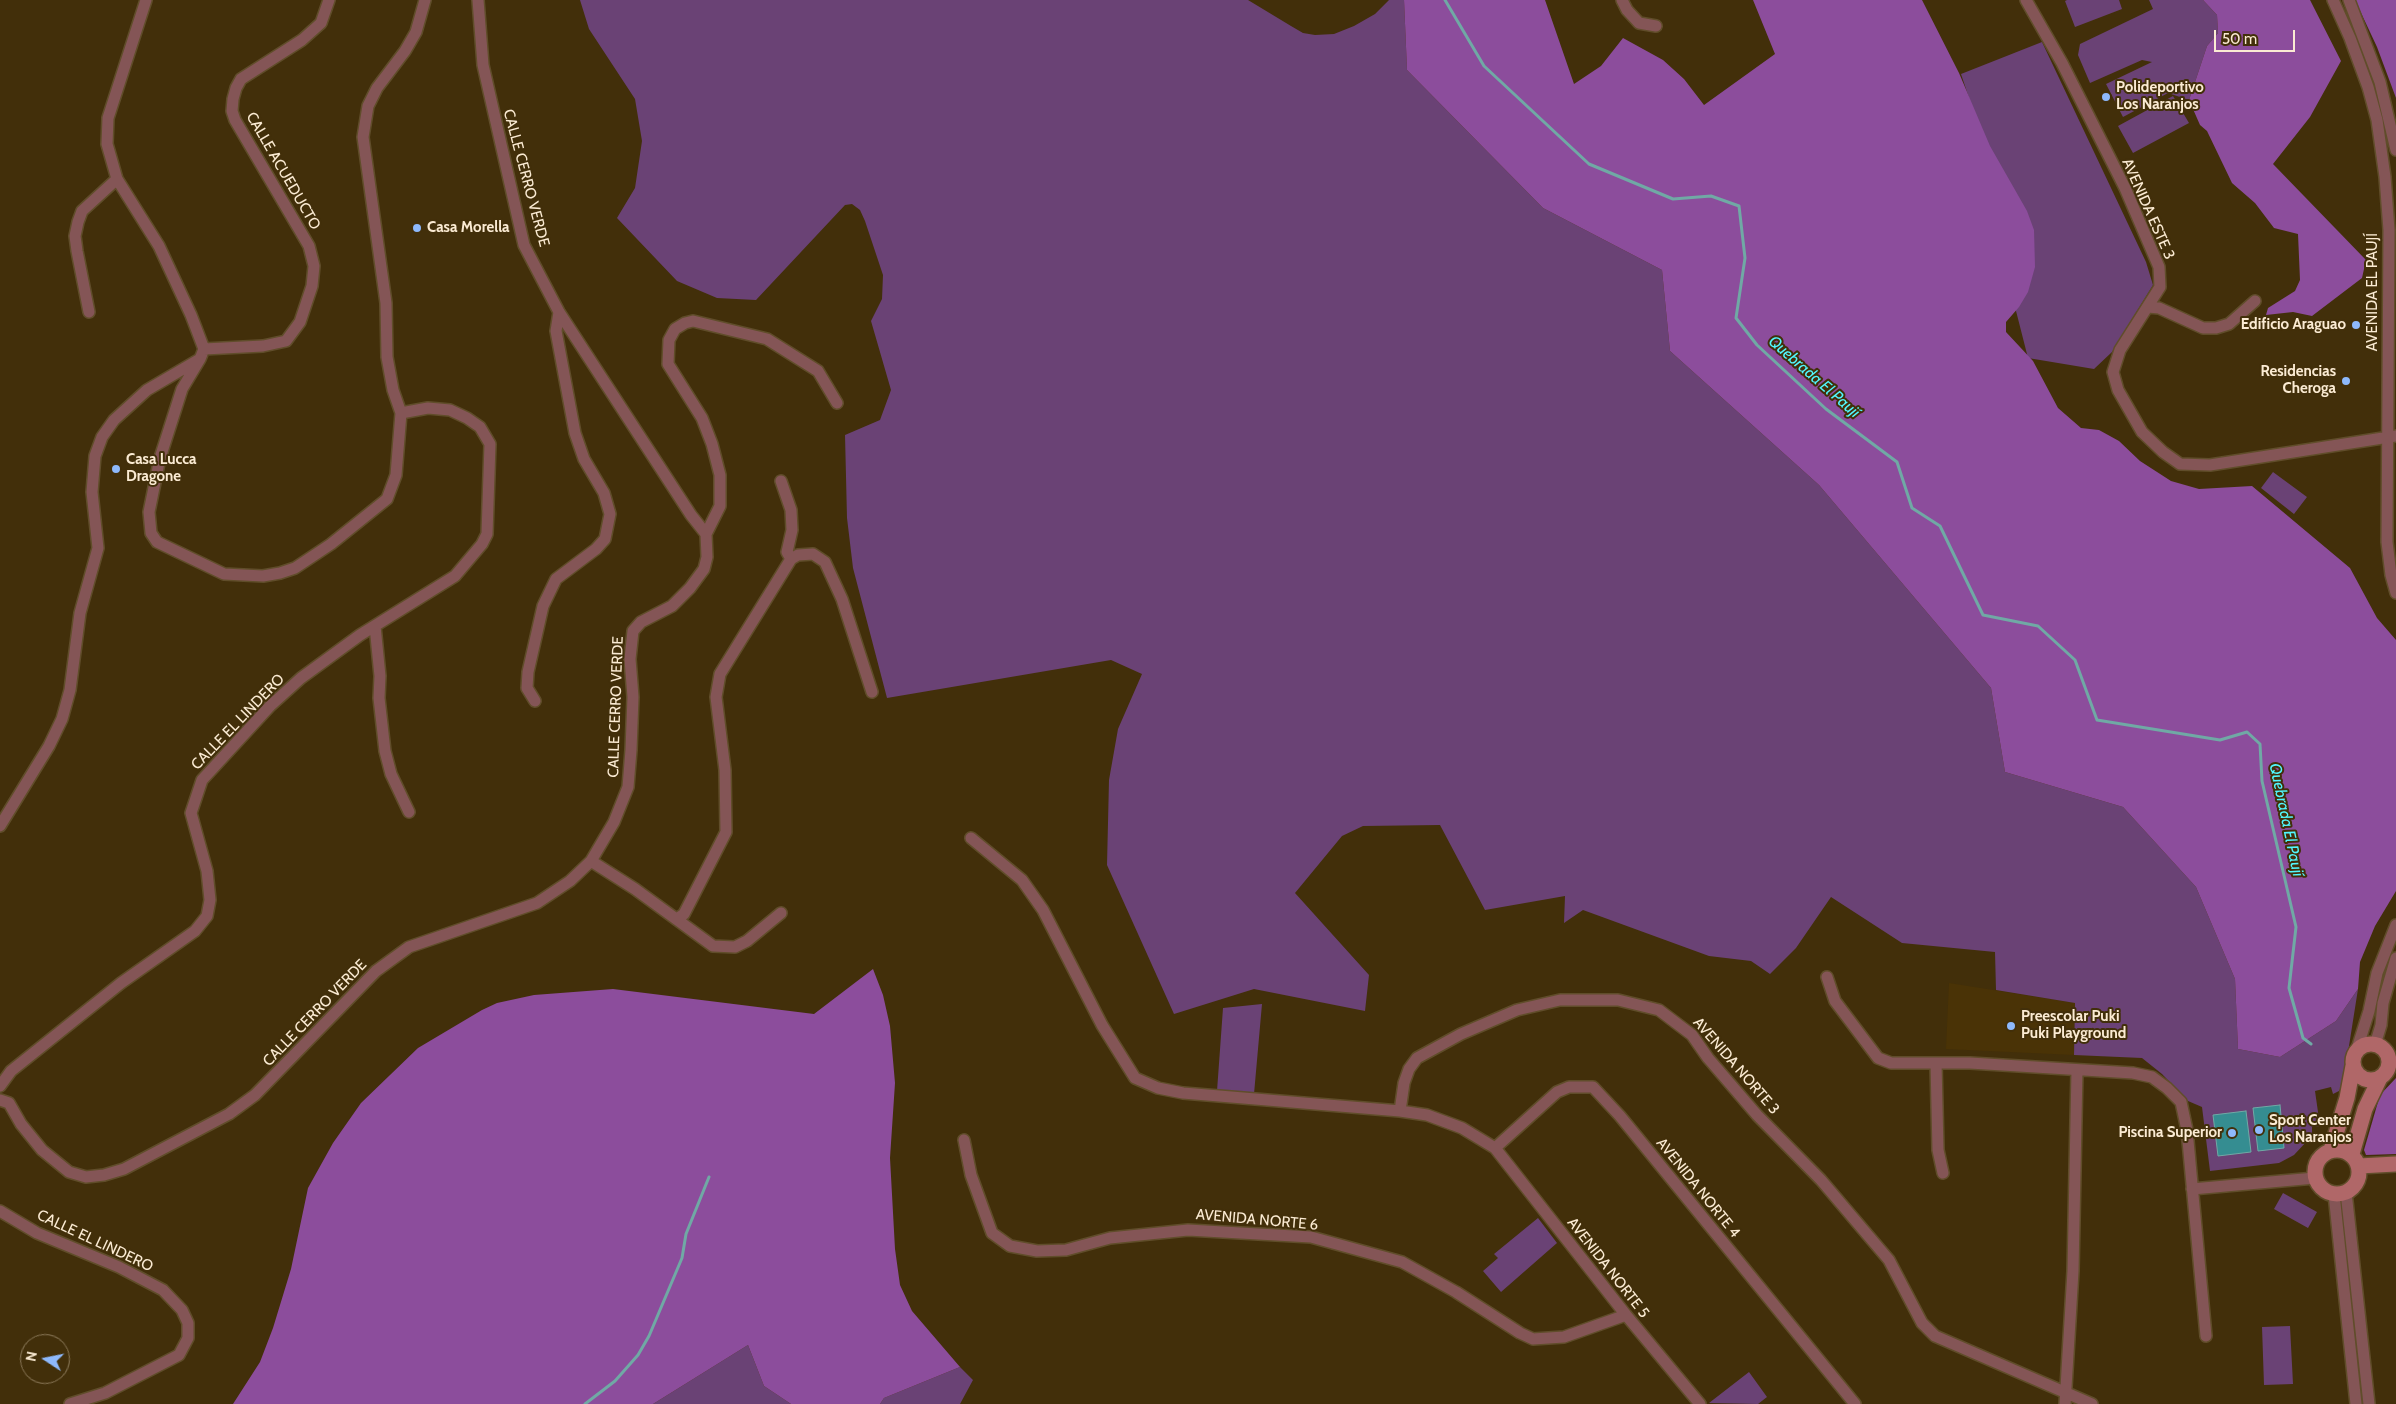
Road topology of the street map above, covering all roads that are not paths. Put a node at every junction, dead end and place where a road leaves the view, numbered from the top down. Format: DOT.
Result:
graph roads {
  1 [pos="329,0"];
  2 [pos="425,0"];
  3 [pos="478,0"];
  4 [pos="1622,0"];
  5 [pos="2026,0"];
  6 [pos="2333,0"];
  7 [pos="2349,0"];
  8 [pos="147,2"];
  9 [pos="1656,26"];
  10 [pos="2396,150"];
  11 [pos="117,179"];
  12 [pos="2255,301"];
  13 [pos="2148,307"];
  14 [pos="89,312"];
  15 [pos="559,312"];
  16 [pos="202,354"];
  17 [pos="837,403"];
  18 [pos="401,413"];
  19 [pos="2392,436"];
  20 [pos="781,482"];
  21 [pos="706,534"];
  22 [pos="791,559"];
  23 [pos="2396,593"];
  24 [pos="375,626"];
  25 [pos="872,692"];
  26 [pos="535,701"];
  27 [pos="409,812"];
  28 [pos="0,826"];
  29 [pos="971,838"];
  30 [pos="591,861"];
  31 [pos="781,913"];
  32 [pos="677,919"];
  33 [pos="2396,925"];
  34 [pos="2396,958"];
  35 [pos="1827,977"];
  36 [pos="2396,1043"];
  37 [pos="2377,1045"];
  38 [pos="2355,1059"];
  39 [pos="1936,1063"];
  40 [pos="2388,1068"];
  41 [pos="2076,1070"];
  42 [pos="0,1086"];
  43 [pos="0,1100"];
  44 [pos="1400,1111"];
  45 [pos="964,1140"];
  46 [pos="1495,1148"];
  47 [pos="2331,1150"];
  48 [pos="2356,1160"];
  49 [pos="2396,1164"];
  50 [pos="1943,1173"];
  51 [pos="2315,1178"];
  52 [pos="2192,1189"];
  53 [pos="2340,1193"];
  54 [pos="0,1211"];
  55 [pos="1626,1315"];
  56 [pos="2206,1336"];
  57 [pos="2065,1399"];
  58 [pos="70,1404"];
  59 [pos="1700,1404"];
  60 [pos="1855,1404"];
  61 [pos="2092,1404"];
  62 [pos="2356,1404"];
  63 [pos="2369,1404"];
  1 -- 16 [label="street, CALLE ACUEDUCTO"];
  2 -- 18 [label="street"];
  3 -- 15 [label="street, CALLE CERRO VERDE"];
  4 -- 9 [label="street"];
  5 -- 13 [label="street, AVENIDA ESTE 3"];
  6 -- 19 [label="street, AVENIDA EL PAUJÍ"];
  7 -- 10 [label="street"];
  8 -- 11 [label="street"];
  11 -- 14 [label="street"];
  11 -- 16 [label="street"];
  12 -- 13 [label="street"];
  13 -- 19 [label="street, AVENIDA ESTE 3"];
  15 -- 21 [label="street, CALLE CERRO VERDE"];
  15 -- 26 [label="street"];
  16 -- 18 [label="street"];
  16 -- 28 [label="street"];
  17 -- 21 [label="street"];
  18 -- 24 [label="street, CALLE EL LINDERO"];
  19 -- 23 [label="street, AVENIDA EL PAUJÍ"];
  20 -- 22 [label="street"];
  21 -- 30 [label="street, CALLE CERRO VERDE"];
  22 -- 25 [label="street"];
  22 -- 32 [label="street"];
  24 -- 27 [label="street"];
  24 -- 42 [label="street, CALLE EL LINDERO"];
  29 -- 44 [label="street"];
  30 -- 32 [label="street"];
  30 -- 43 [label="street, CALLE CERRO VERDE"];
  31 -- 32 [label="street"];
  33 -- 38 [label="street"];
  34 -- 37 [label="street"];
  35 -- 39 [label="street"];
  36 -- 37 [label="main road"];
  37 -- 38 [label="main road"];
  37 -- 40 [label="main road"];
  38 -- 40 [label="main road"];
  38 -- 47 [label="main road"];
  39 -- 41 [label="street"];
  39 -- 50 [label="street"];
  40 -- 48 [label="main road"];
  41 -- 52 [label="street"];
  41 -- 57 [label="street"];
  44 -- 46 [label="street"];
  44 -- 57 [label="street, AVENIDA NORTE 3"];
  45 -- 55 [label="street, AVENIDA NORTE 6"];
  46 -- 55 [label="street, AVENIDA NORTE 5"];
  46 -- 60 [label="street, AVENIDA NORTE 4"];
  47 -- 48 [label="main road"];
  47 -- 51 [label="main road"];
  48 -- 49 [label="main road"];
  48 -- 53 [label="main road"];
  51 -- 52 [label="street"];
  51 -- 53 [label="main road"];
  52 -- 56 [label="street"];
  53 -- 62 [label="street"];
  53 -- 63 [label="street"];
  54 -- 58 [label="street, CALLE EL LINDERO"];
  55 -- 59 [label="street, AVENIDA NORTE 5"];
  57 -- 61 [label="street, AVENIDA NORTE 3"];
}
